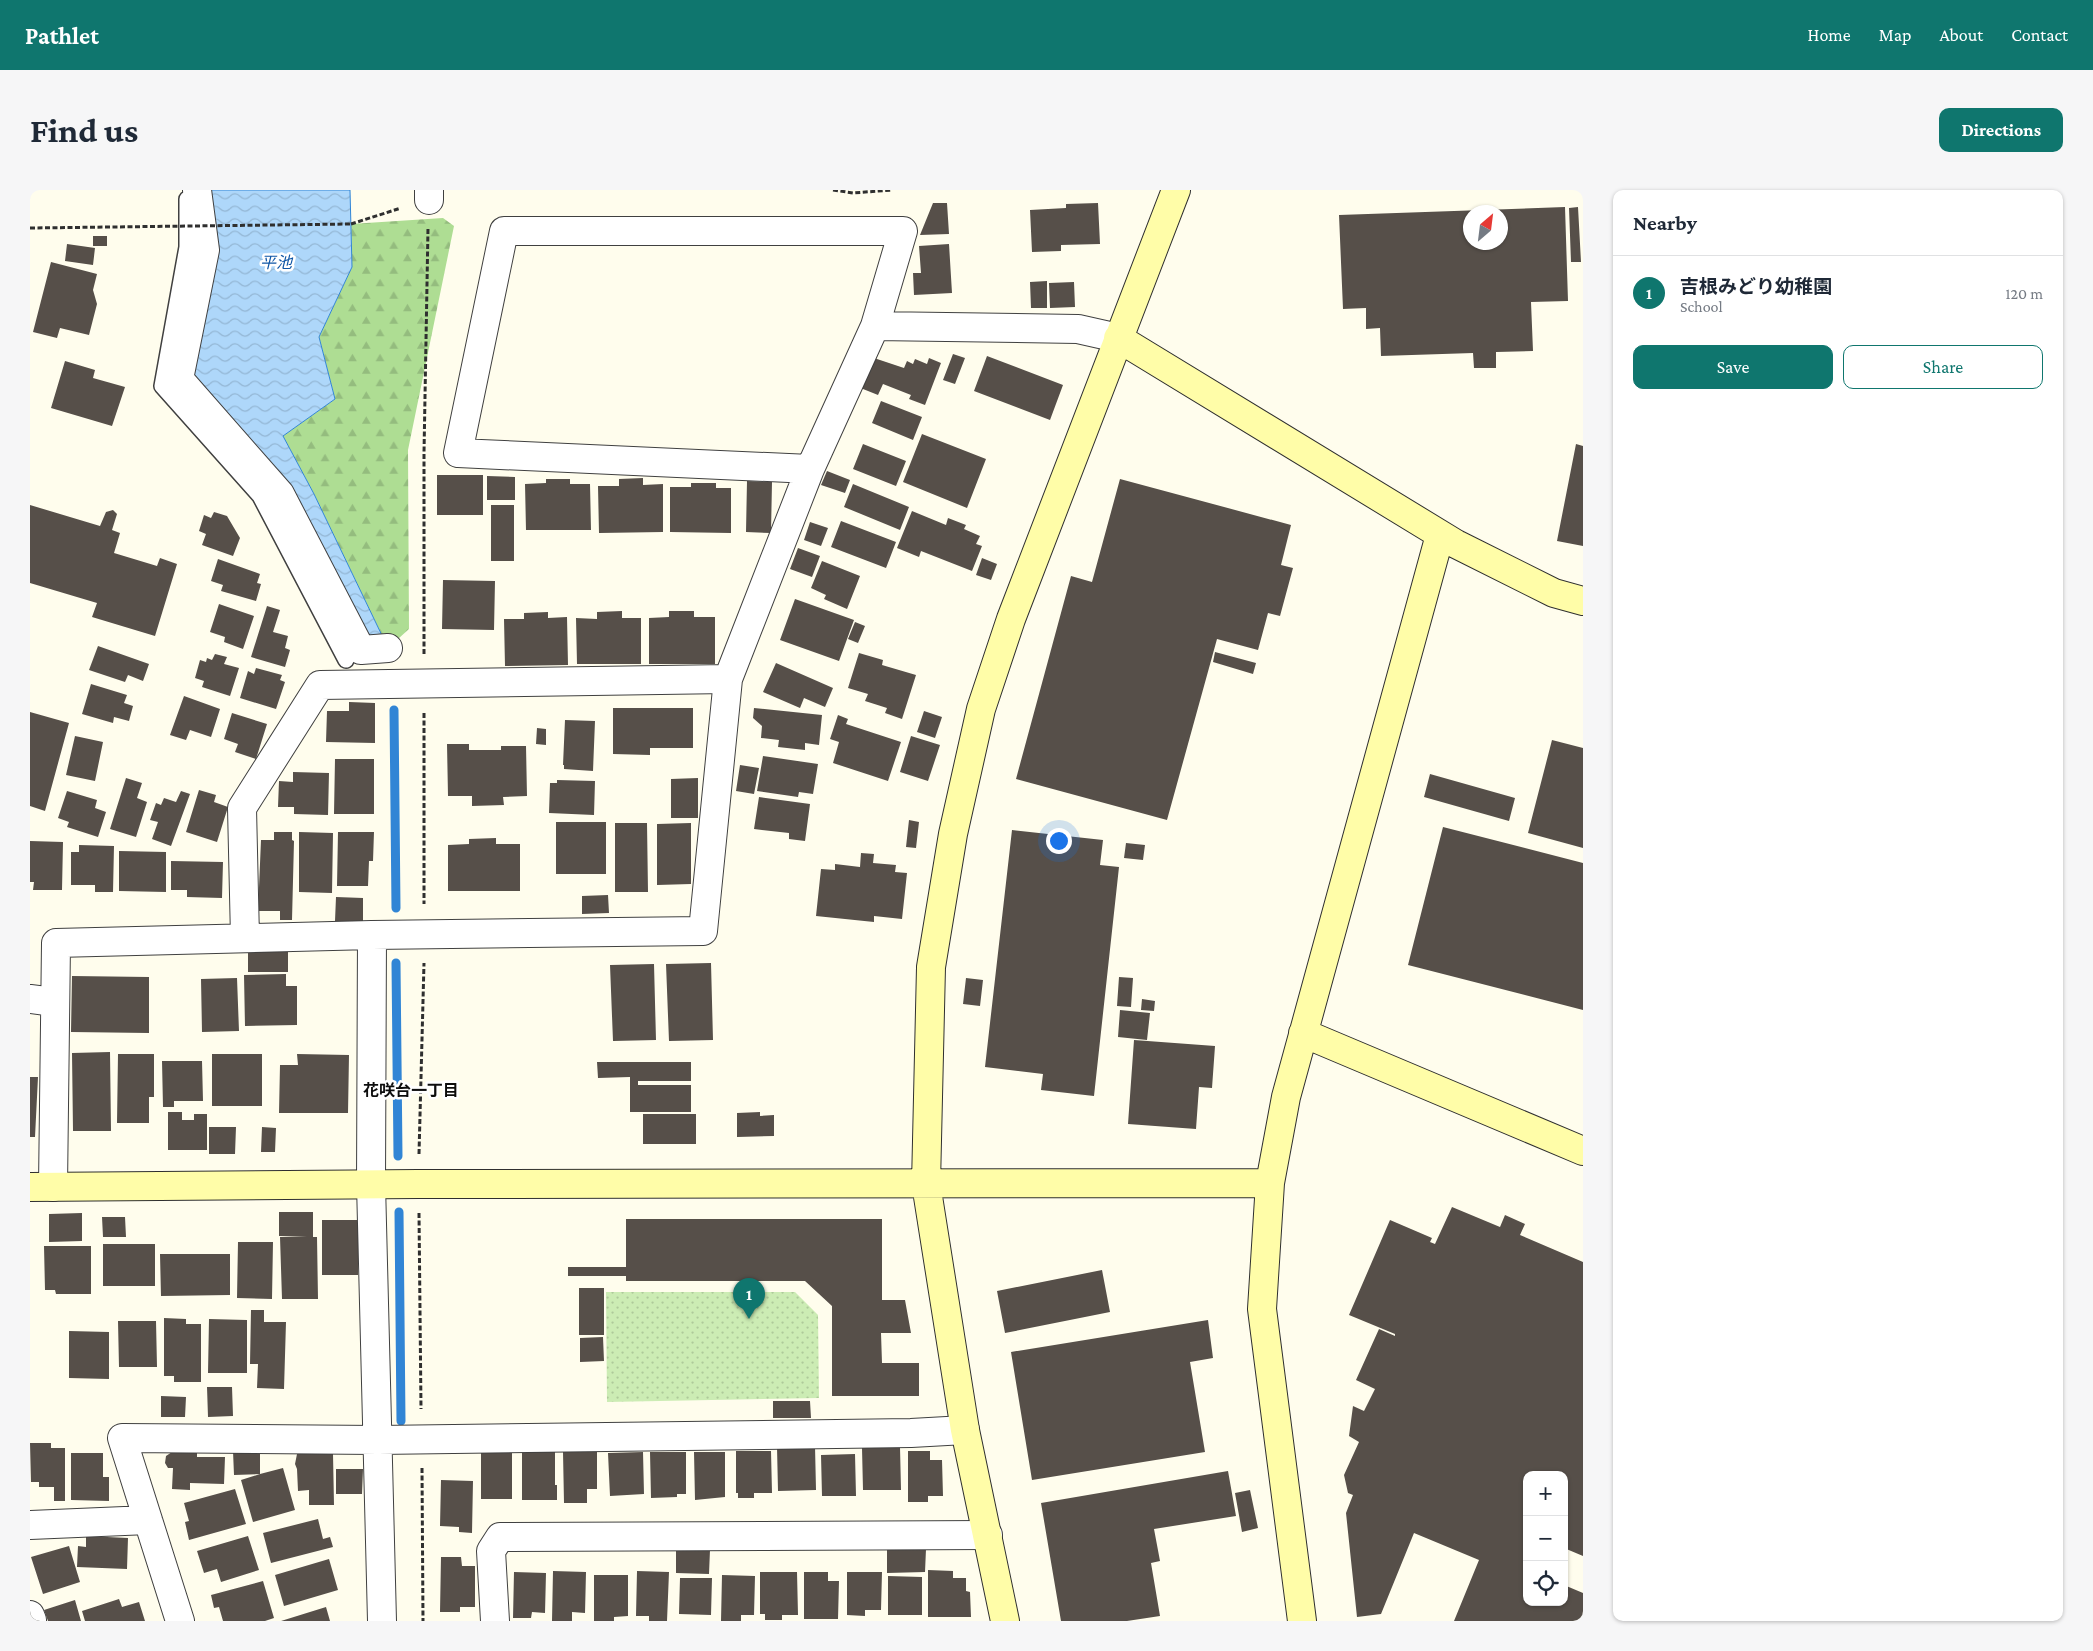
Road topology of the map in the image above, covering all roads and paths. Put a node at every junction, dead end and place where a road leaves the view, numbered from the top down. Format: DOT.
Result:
graph roads {
  1 [pos="187,190"];
  2 [pos="197,190"];
  3 [pos="834,190"];
  4 [pos="892,190"];
  5 [pos="1176,190"];
  6 [pos="351,224"];
  7 [pos="30,228"];
  8 [pos="875,326"];
  9 [pos="1118,338"];
  10 [pos="810,469"];
  11 [pos="1440,535"];
  12 [pos="1583,601"];
  13 [pos="388,648"];
  14 [pos="346,660"];
  15 [pos="728,679"];
  16 [pos="372,935"];
  17 [pos="245,938"];
  18 [pos="42,1000"];
  19 [pos="1303,1034"];
  20 [pos="1583,1151"];
  21 [pos="1270,1183"];
  22 [pos="371,1184"];
  23 [pos="926,1184"];
  24 [pos="42,1187"];
  25 [pos="965,1430"];
  26 [pos="378,1440"];
  27 [pos="148,1520"];
  28 [pos="30,1525"];
  29 [pos="988,1535"];
  30 [pos="30,1615"];
  31 [pos="32,1620"];
  32 [pos="180,1621"];
  33 [pos="382,1621"];
  34 [pos="495,1621"];
  35 [pos="1006,1621"];
  36 [pos="1302,1621"];
  1 -- 14 [label="lane"];
  2 -- 13 [label="street"];
  3 -- 4 [label="path"];
  5 -- 9 [label="street"];
  6 -- 7 [label="path, bridge"];
  8 -- 9 [label="street"];
  8 -- 10 [label="street"];
  8 -- 10 [label="street"];
  9 -- 11 [label="street"];
  9 -- 23 [label="street"];
  10 -- 15 [label="street"];
  11 -- 12 [label="street"];
  11 -- 19 [label="street"];
  15 -- 16 [label="street"];
  15 -- 17 [label="street"];
  16 -- 17 [label="street"];
  16 -- 22 [label="street"];
  17 -- 18 [label="street"];
  18 -- 24 [label="street"];
  19 -- 20 [label="street"];
  19 -- 21 [label="street"];
  21 -- 23 [label="street"];
  21 -- 36 [label="street"];
  22 -- 23 [label="street"];
  22 -- 24 [label="street"];
  22 -- 26 [label="street"];
  23 -- 25 [label="street"];
  25 -- 26 [label="street"];
  25 -- 29 [label="street"];
  26 -- 27 [label="street"];
  26 -- 33 [label="street"];
  27 -- 28 [label="street"];
  27 -- 32 [label="street"];
  29 -- 34 [label="street"];
  29 -- 35 [label="street"];
  30 -- 31 [label="street"];
}
